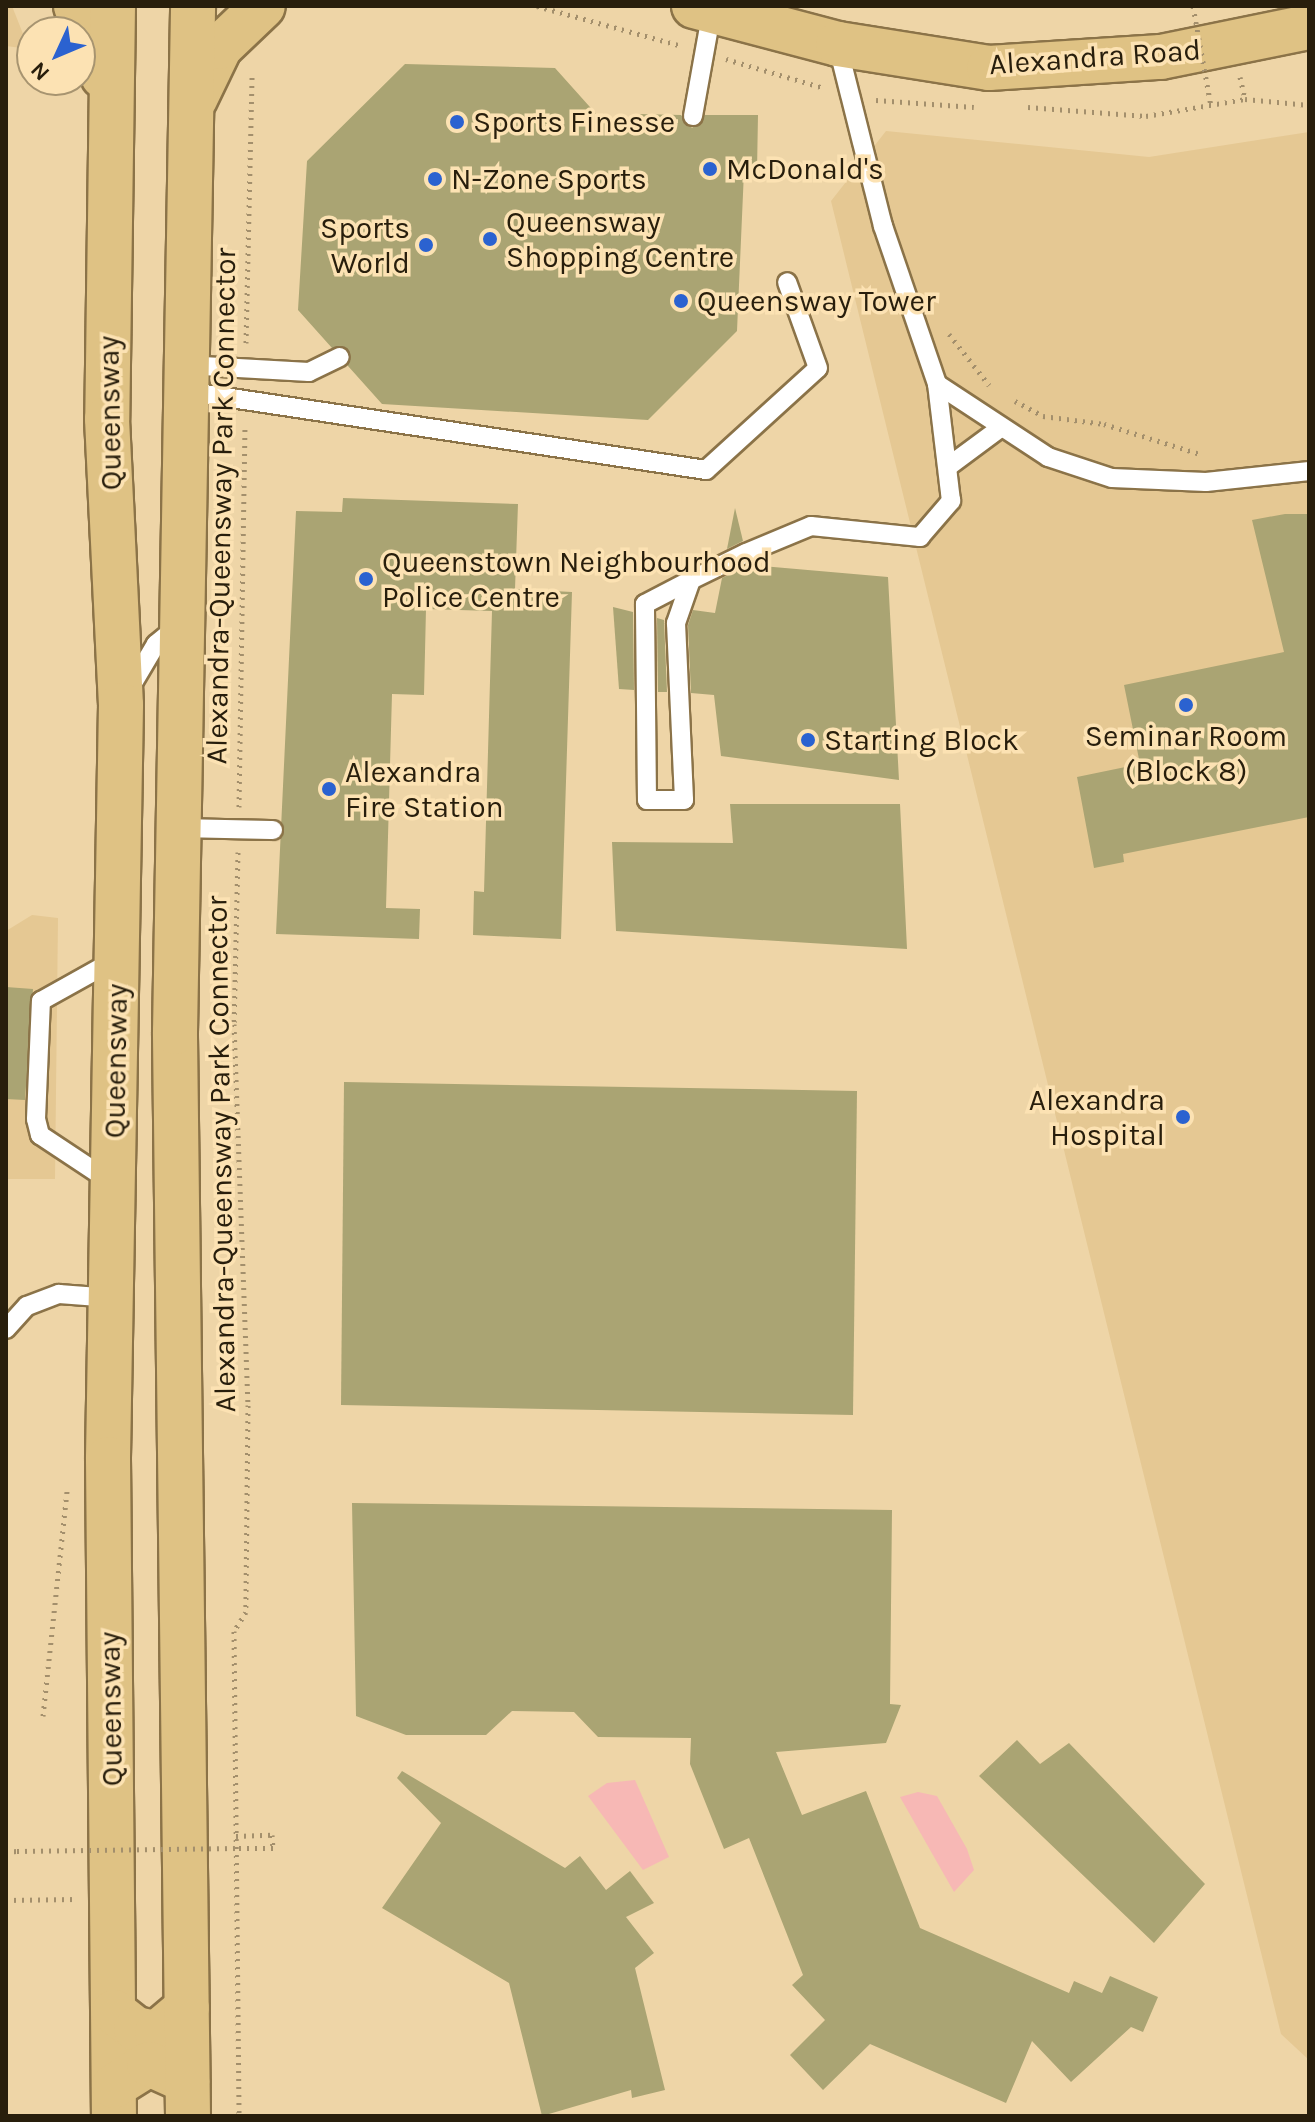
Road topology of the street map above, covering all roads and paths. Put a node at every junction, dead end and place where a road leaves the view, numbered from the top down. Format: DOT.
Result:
graph roads {
  1 [pos="76,6"];
  2 [pos="113,6"];
  3 [pos="193,6"];
  4 [pos="263,6"];
  5 [pos="1193,6"];
  6 [pos="703,8"];
  7 [pos="1309,27"];
  8 [pos="838,44"];
  9 [pos="252,65"];
  10 [pos="110,97"];
  11 [pos="870,99"];
  12 [pos="1309,105"];
  13 [pos="1211,106"];
  14 [pos="873,112"];
  15 [pos="187,116"];
  16 [pos="693,116"];
  17 [pos="1146,116"];
  18 [pos="787,282"];
  19 [pos="947,329"];
  20 [pos="340,357"];
  21 [pos="246,368"];
  22 [pos="182,378"];
  23 [pos="937,384"];
  24 [pos="992,389"];
  25 [pos="1005,396"];
  26 [pos="245,401"];
  27 [pos="999,429"];
  28 [pos="1209,457"];
  29 [pos="949,466"];
  30 [pos="1309,471"];
  31 [pos="691,580"];
  32 [pos="179,624"];
  33 [pos="121,705"];
  34 [pos="177,828"];
  35 [pos="239,829"];
  36 [pos="273,830"];
  37 [pos="118,957"];
  38 [pos="115,1185"];
  39 [pos="115,1298"];
  40 [pos="6,1329"];
  41 [pos="236,1836"];
  42 [pos="6,1852"];
  43 [pos="114,1898"];
  44 [pos="6,1900"];
  45 [pos="187,2008"];
  46 [pos="114,2012"];
  47 [pos="188,2099"];
  48 [pos="114,2101"];
  49 [pos="239,2116"];
  1 -- 10 [label="main road"];
  2 -- 10 [label="main road, Queensway"];
  3 -- 15 [label="main road, Queensway"];
  4 -- 15 [label="main road"];
  5 -- 13 [label="path, bridge"];
  6 -- 8 [label="main road, Alexandra Road"];
  6 -- 16 [label="lane"];
  7 -- 8 [label="main road, Alexandra Road"];
  8 -- 23 [label="lane"];
  9 -- 21 [label="path, Alexandra-Queensway Park Connector"];
  10 -- 33 [label="main road, Queensway"];
  11 -- 14 [label="path"];
  12 -- 13 [label="path"];
  13 -- 17 [label="path"];
  15 -- 22 [label="main road, Queensway"];
  18 -- 26 [label="lane"];
  19 -- 24 [label="path"];
  20 -- 21 [label="lane"];
  21 -- 22 [label="lane"];
  22 -- 26 [label="lane"];
  22 -- 32 [label="main road, Queensway"];
  23 -- 27 [label="lane"];
  23 -- 29 [label="lane"];
  25 -- 28 [label="path"];
  26 -- 35 [label="path, Alexandra-Queensway Park Connector"];
  27 -- 29 [label="lane"];
  27 -- 30 [label="lane"];
  29 -- 31 [label="lane"];
  31 -- 31 [label="lane"];
  32 -- 33 [label="lane"];
  32 -- 34 [label="main road, Queensway"];
  33 -- 37 [label="main road, Queensway"];
  34 -- 35 [label="lane"];
  34 -- 45 [label="main road, Queensway"];
  35 -- 36 [label="lane"];
  35 -- 41 [label="path, Alexandra-Queensway Park Connector"];
  37 -- 38 [label="main road, Queensway"];
  37 -- 38 [label="lane"];
  38 -- 39 [label="main road, Queensway"];
  39 -- 40 [label="lane"];
  39 -- 43 [label="main road, Queensway"];
  41 -- 42 [label="path, bridge"];
  41 -- 49 [label="path, Alexandra-Queensway Park Connector"];
  43 -- 44 [label="path"];
  43 -- 46 [label="main road, Queensway"];
  45 -- 46 [label="main road"];
  45 -- 47 [label="main road, Queensway"];
  46 -- 48 [label="main road, Queensway"];
  47 -- 48 [label="main road"];
}
